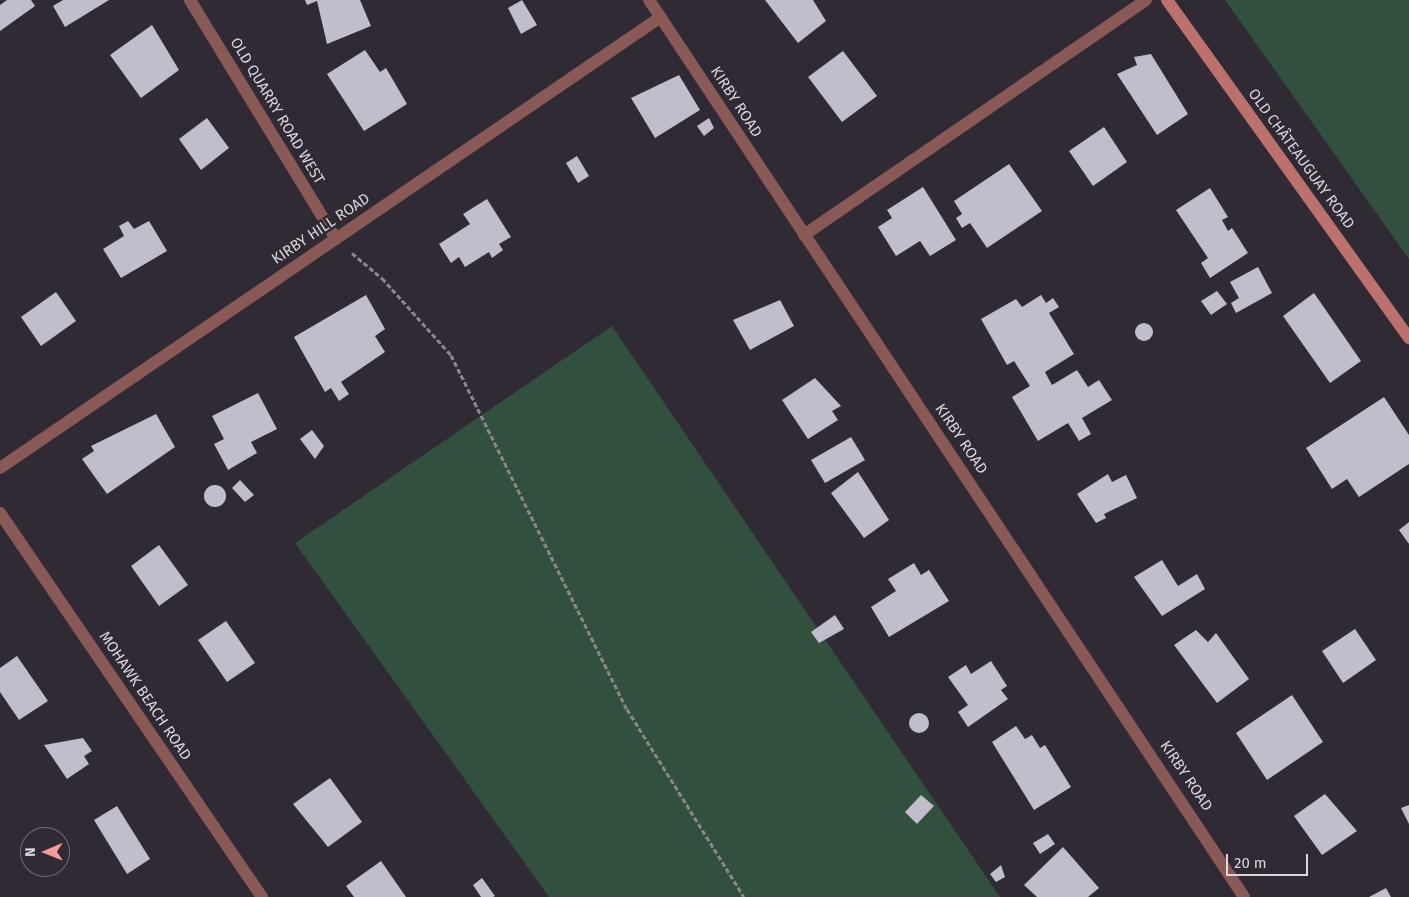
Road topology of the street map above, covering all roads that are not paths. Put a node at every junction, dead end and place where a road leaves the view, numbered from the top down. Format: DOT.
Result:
graph roads {
  1 [pos="190,0"];
  2 [pos="649,0"];
  3 [pos="1146,0"];
  4 [pos="1167,0"];
  5 [pos="661,17"];
  6 [pos="804,235"];
  7 [pos="336,239"];
  8 [pos="1409,338"];
  9 [pos="0,468"];
  10 [pos="0,513"];
  11 [pos="262,897"];
  12 [pos="1244,897"];
  1 -- 7 [label="street, OLD QUARRY ROAD WEST"];
  2 -- 5 [label="street, KIRBY ROAD"];
  3 -- 6 [label="street"];
  4 -- 8 [label="street, OLD CHÂTEAUGUAY ROAD"];
  5 -- 6 [label="street, KIRBY ROAD"];
  5 -- 7 [label="street, KIRBY HILL ROAD"];
  6 -- 12 [label="street, KIRBY ROAD"];
  7 -- 9 [label="street, KIRBY HILL ROAD"];
  10 -- 11 [label="street, MOHAWK BEACH ROAD"];
}
